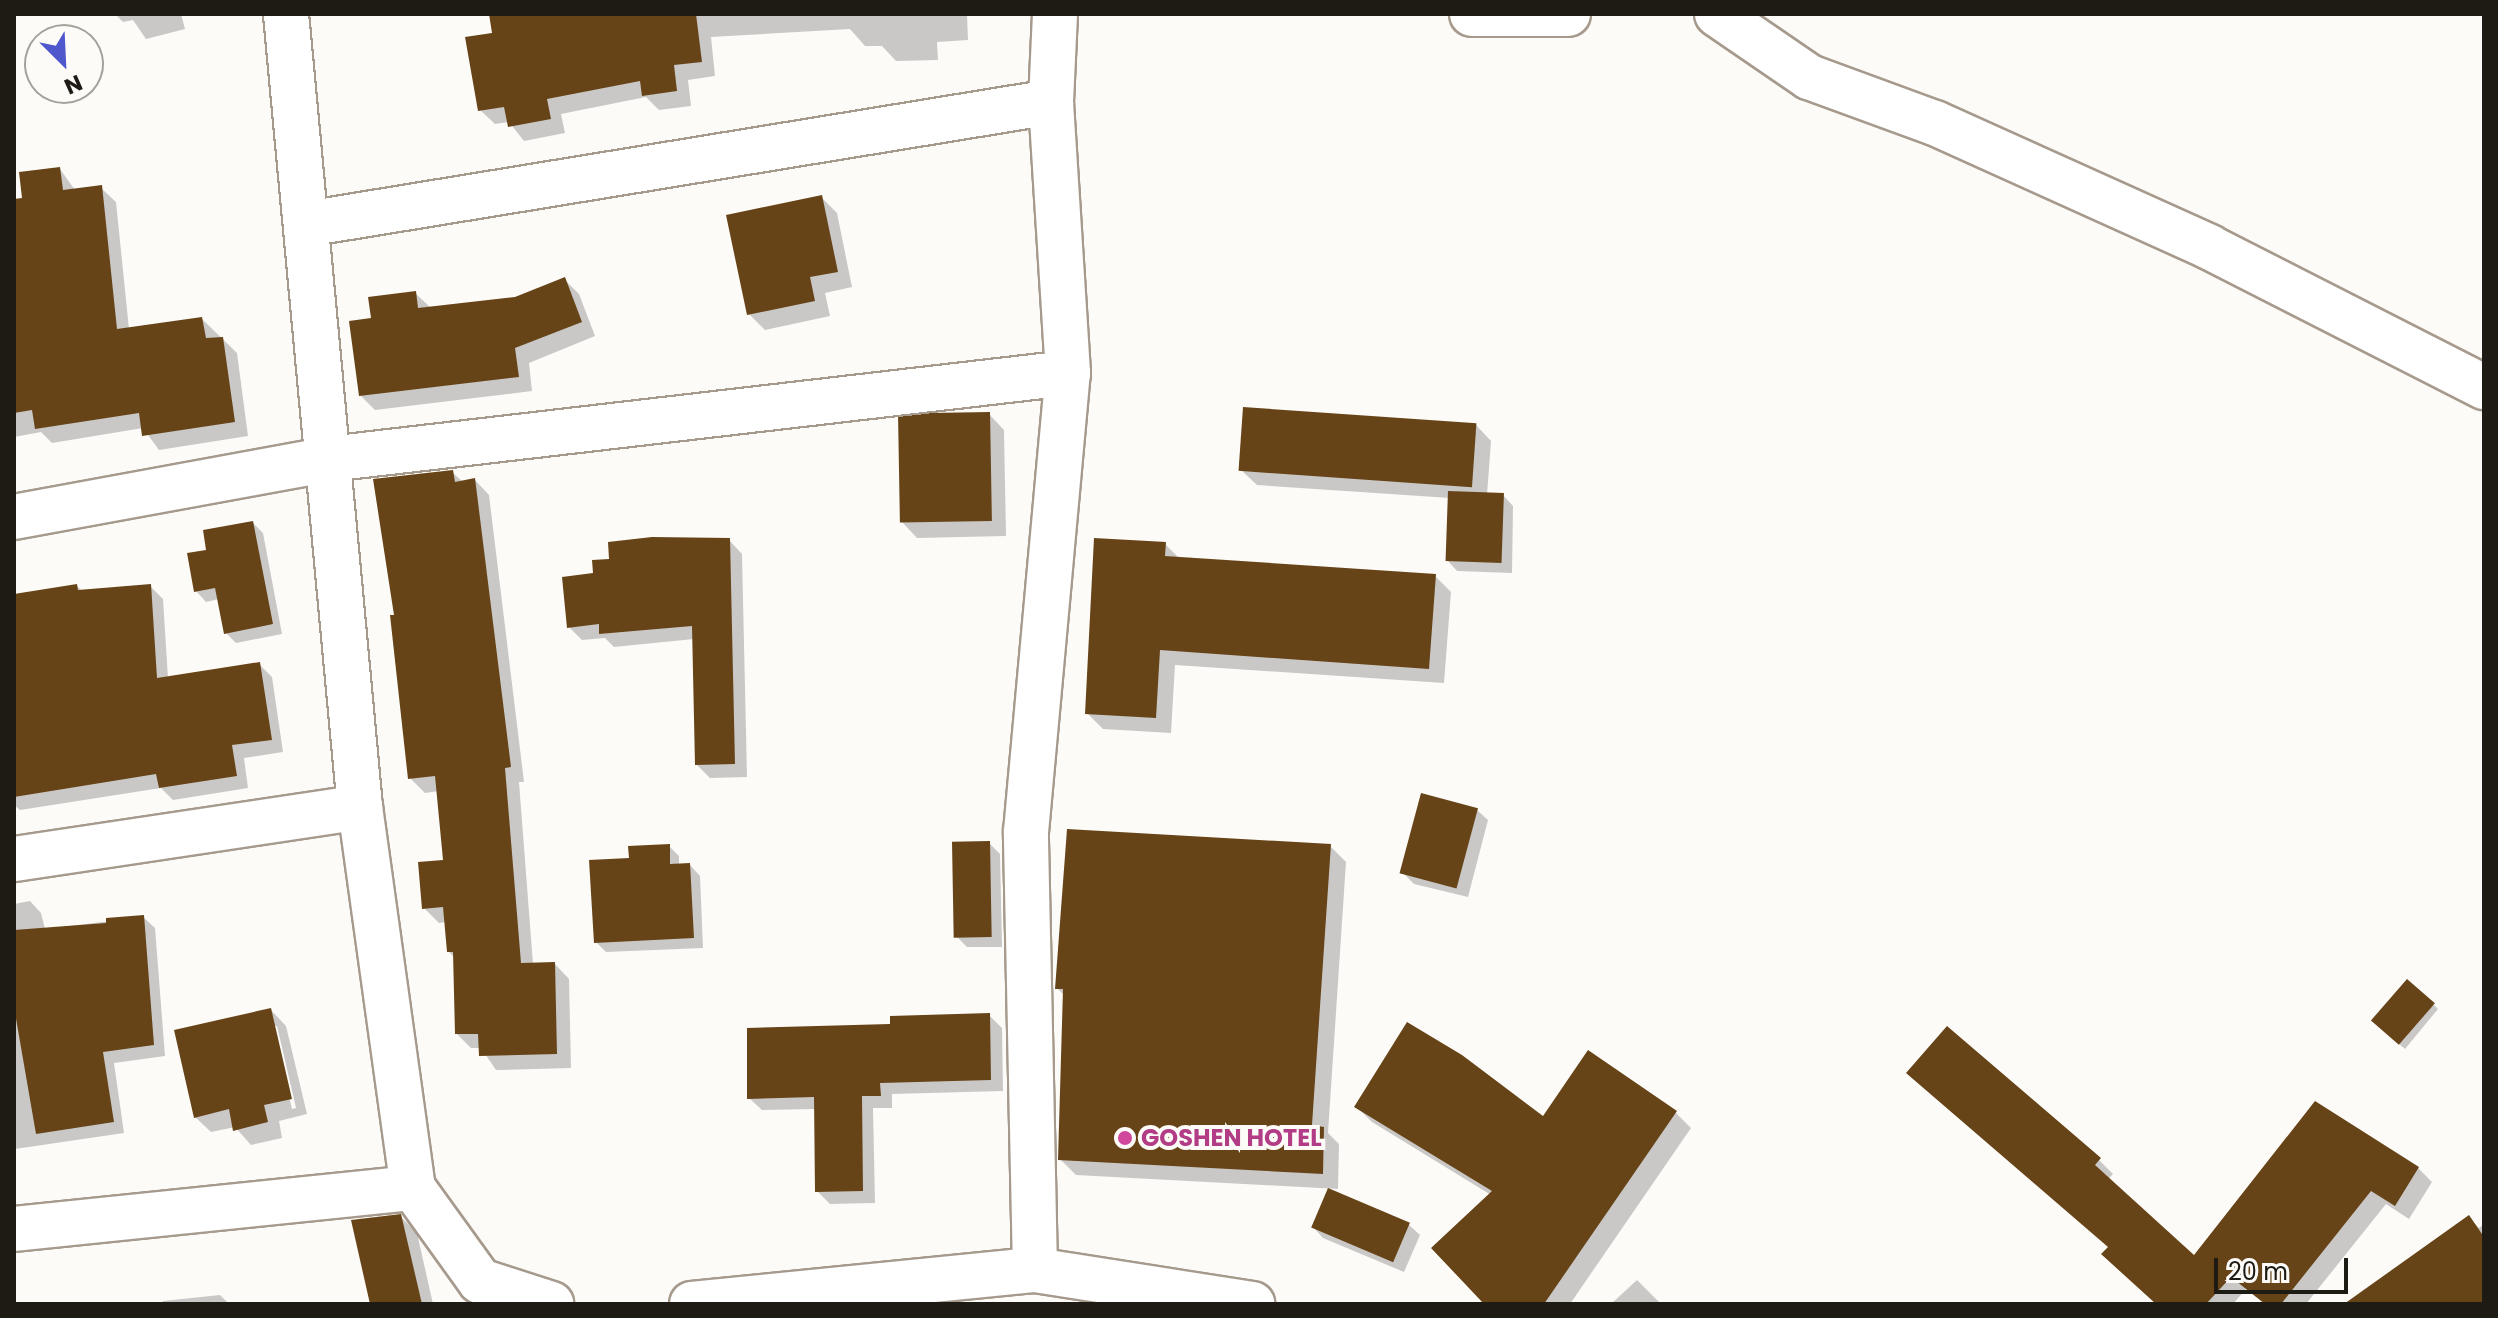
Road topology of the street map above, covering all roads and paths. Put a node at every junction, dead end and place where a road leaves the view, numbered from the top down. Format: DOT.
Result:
graph roads {
  1 [pos="286,14"];
  2 [pos="1055,14"];
  3 [pos="1472,14"];
  4 [pos="1568,14"];
  5 [pos="1717,14"];
  6 [pos="1051,102"];
  7 [pos="306,224"];
  8 [pos="1068,373"];
  9 [pos="2484,387"];
  10 [pos="329,459"];
  11 [pos="14,517"];
  12 [pos="360,807"];
  13 [pos="14,859"];
  14 [pos="413,1188"];
  15 [pos="14,1229"];
  16 [pos="457,1249"];
  17 [pos="1035,1270"];
  18 [pos="461,1304"];
  19 [pos="551,1304"];
  20 [pos="692,1304"];
  21 [pos="1252,1304"];
  1 -- 7 [label="street"];
  2 -- 6 [label="street"];
  3 -- 4 [label="street"];
  5 -- 9 [label="street"];
  6 -- 7 [label="street"];
  6 -- 8 [label="street"];
  7 -- 10 [label="street"];
  8 -- 10 [label="street"];
  8 -- 17 [label="street"];
  10 -- 11 [label="street"];
  10 -- 12 [label="street"];
  12 -- 13 [label="street"];
  12 -- 14 [label="street"];
  14 -- 15 [label="street"];
  14 -- 16 [label="street"];
  16 -- 18 [label="street"];
  16 -- 19 [label="street"];
  17 -- 20 [label="street"];
  17 -- 21 [label="street"];
}
